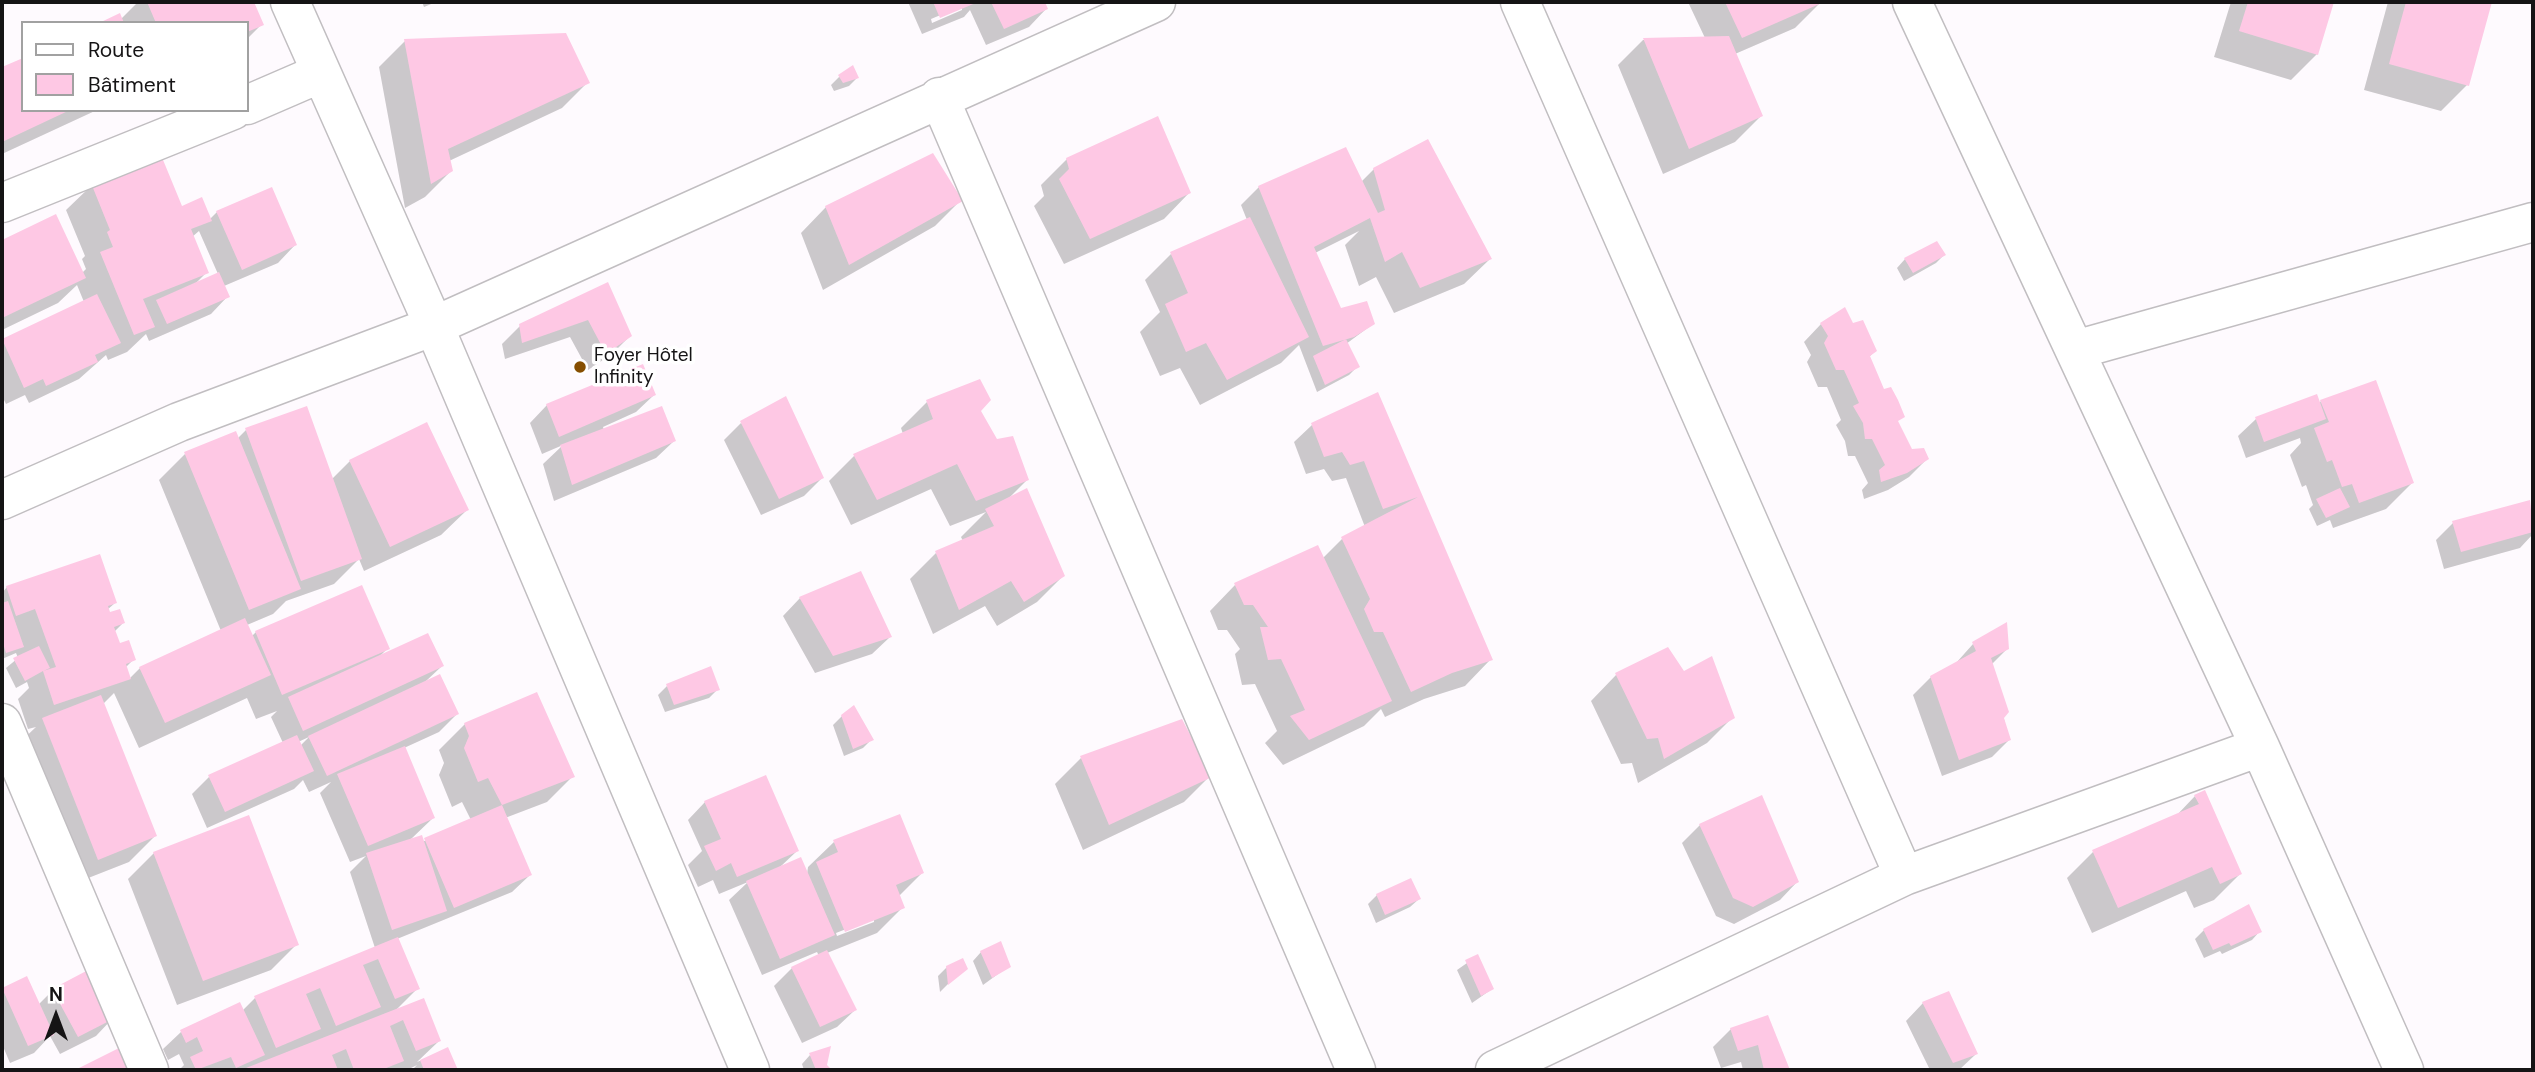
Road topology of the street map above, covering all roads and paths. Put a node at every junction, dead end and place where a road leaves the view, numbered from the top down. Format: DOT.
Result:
graph roads {
  1 [pos="290,2"];
  2 [pos="1156,2"];
  3 [pos="1520,2"];
  4 [pos="1912,2"];
  5 [pos="321,74"];
  6 [pos="939,97"];
  7 [pos="248,105"];
  8 [pos="228,112"];
  9 [pos="2,203"];
  10 [pos="2533,222"];
  11 [pos="434,326"];
  12 [pos="2075,350"];
  13 [pos="2,500"];
  14 [pos="2,723"];
  15 [pos="2260,747"];
  16 [pos="1904,876"];
  17 [pos="149,1070"];
  18 [pos="750,1070"];
  19 [pos="1356,1070"];
  20 [pos="1495,1070"];
  21 [pos="2404,1070"];
  1 -- 5 [label="street"];
  2 -- 6 [label="street"];
  3 -- 16 [label="street"];
  4 -- 12 [label="street"];
  5 -- 7 [label="street"];
  5 -- 11 [label="street"];
  6 -- 11 [label="street"];
  6 -- 19 [label="street"];
  8 -- 9 [label="street"];
  10 -- 12 [label="street"];
  11 -- 13 [label="street"];
  11 -- 18 [label="street"];
  12 -- 15 [label="street"];
  14 -- 17 [label="street"];
  15 -- 16 [label="street"];
  15 -- 21 [label="street"];
  16 -- 20 [label="street"];
}
